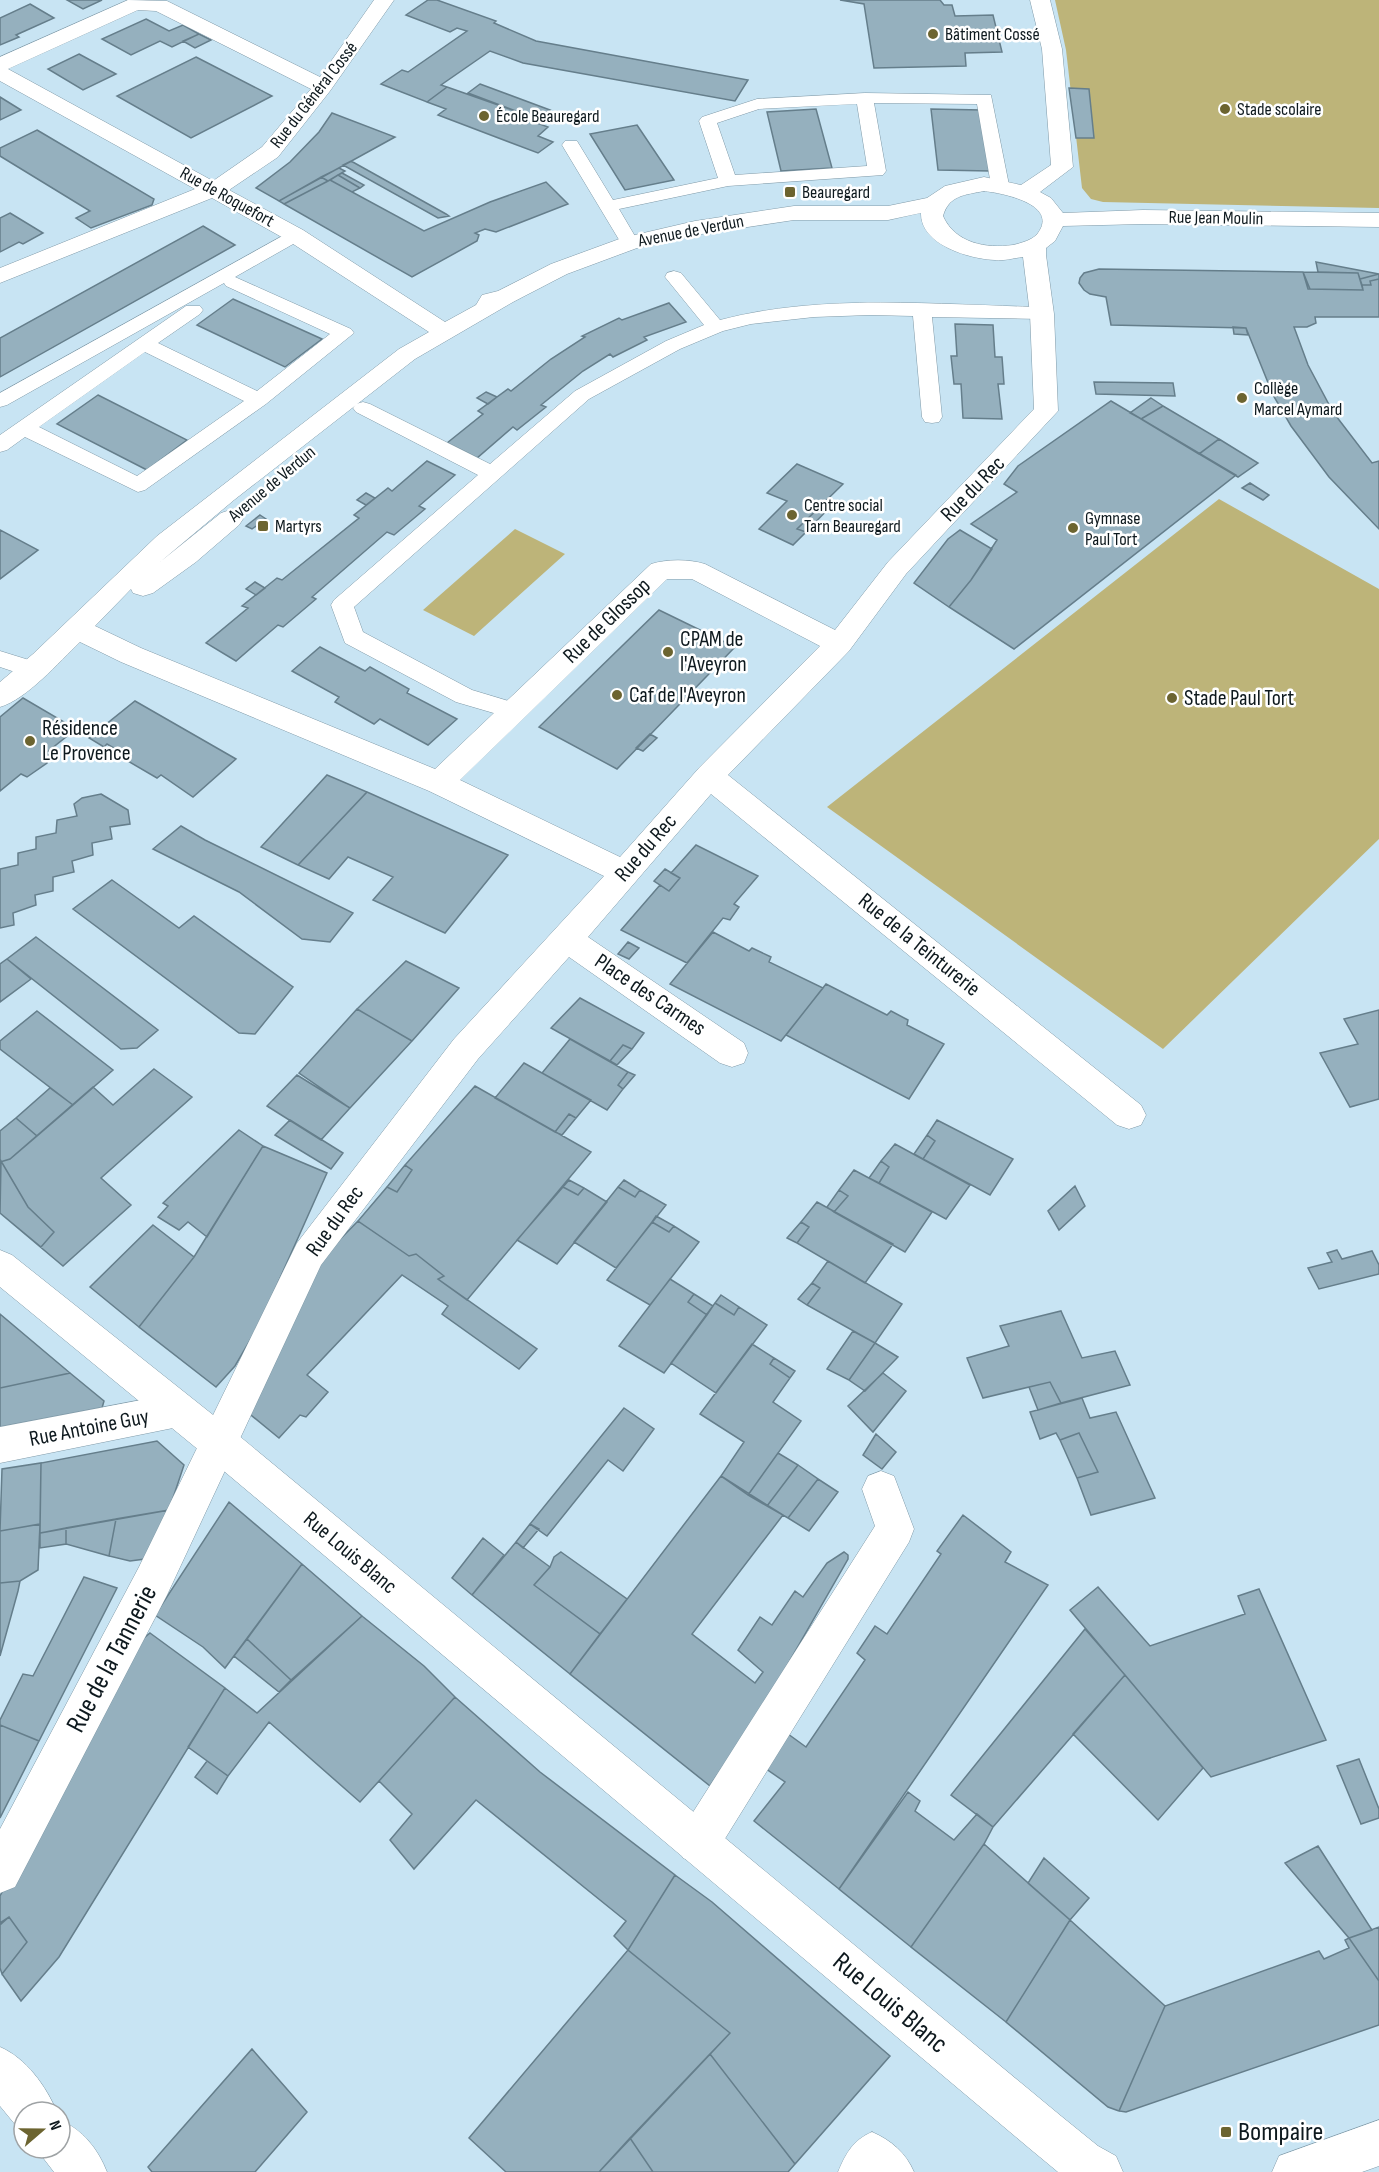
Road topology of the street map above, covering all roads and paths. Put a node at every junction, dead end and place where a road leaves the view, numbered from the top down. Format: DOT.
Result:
graph roads {
  1 [pos="384,0"];
  2 [pos="1040,0"];
  3 [pos="0,65"];
  4 [pos="0,73"];
  5 [pos="323,87"];
  6 [pos="865,98"];
  7 [pos="571,145"];
  8 [pos="728,181"];
  9 [pos="1000,185"];
  10 [pos="215,189"];
  11 [pos="1025,192"];
  12 [pos="934,204"];
  13 [pos="608,206"];
  14 [pos="888,213"];
  15 [pos="1053,220"];
  16 [pos="1379,220"];
  17 [pos="936,229"];
  18 [pos="295,235"];
  19 [pos="630,243"];
  20 [pos="1034,257"];
  21 [pos="250,260"];
  22 [pos="0,276"];
  23 [pos="674,277"];
  24 [pos="233,282"];
  25 [pos="922,311"];
  26 [pos="1041,313"];
  27 [pos="716,327"];
  28 [pos="446,333"];
  29 [pos="144,344"];
  30 [pos="0,400"];
  31 [pos="259,400"];
  32 [pos="363,408"];
  33 [pos="932,417"];
  34 [pos="24,429"];
  35 [pos="0,445"];
  36 [pos="493,474"];
  37 [pos="81,623"];
  38 [pos="839,644"];
  39 [pos="50,652"];
  40 [pos="7,668"];
  41 [pos="0,697"];
  42 [pos="514,711"];
  43 [pos="710,776"];
  44 [pos="439,783"];
  45 [pos="624,873"];
  46 [pos="567,939"];
  47 [pos="732,1053"];
  48 [pos="1129,1115"];
  49 [pos="0,1266"];
  50 [pos="178,1410"];
  51 [pos="219,1443"];
  52 [pos="0,1445"];
  53 [pos="881,1489"];
  54 [pos="698,1843"];
  55 [pos="0,1872"];
  56 [pos="0,2070"];
  57 [pos="24,2100"];
  58 [pos="1379,2143"];
  59 [pos="72,2158"];
  60 [pos="1090,2169"];
  61 [pos="84,2172"];
  62 [pos="857,2172"];
  63 [pos="895,2172"];
  64 [pos="1295,2172"];
  1 -- 5 [label="street, Rue du Général Cossé"];
  2 -- 11 [label="street"];
  3 -- 5 [label="street"];
  4 -- 10 [label="street, Rue de Roquefort"];
  5 -- 10 [label="street, Rue du Général Cossé"];
  6 -- 8 [label="lane"];
  6 -- 8 [label="lane"];
  6 -- 9 [label="lane"];
  7 -- 13 [label="lane"];
  8 -- 13 [label="lane"];
  9 -- 11 [label="street, Avenue de Verdun"];
  9 -- 12 [label="street, Avenue de Verdun"];
  10 -- 18 [label="street, Rue de Roquefort"];
  10 -- 22 [label="street, Rue du Général Cossé"];
  11 -- 15 [label="street"];
  12 -- 14 [label="street, Avenue de Verdun"];
  12 -- 17 [label="street"];
  13 -- 19 [label="lane"];
  14 -- 17 [label="street, Avenue de Verdun"];
  14 -- 19 [label="street, Avenue de Verdun"];
  15 -- 16 [label="street, Rue Jean Moulin"];
  15 -- 20 [label="street"];
  17 -- 20 [label="street, Avenue de Verdun"];
  18 -- 21 [label="lane"];
  18 -- 28 [label="street, Rue de Roquefort"];
  19 -- 28 [label="street, Avenue de Verdun"];
  20 -- 26 [label="street, Rue du Rec"];
  21 -- 24 [label="lane"];
  21 -- 30 [label="lane"];
  23 -- 27 [label="lane"];
  24 -- 29 [label="lane"];
  24 -- 31 [label="lane"];
  25 -- 26 [label="lane"];
  25 -- 27 [label="lane"];
  25 -- 33 [label="lane"];
  26 -- 38 [label="street, Rue du Rec"];
  27 -- 36 [label="lane"];
  28 -- 32 [label="street, Avenue de Verdun"];
  28 -- 37 [label="street, Avenue de Verdun"];
  29 -- 31 [label="lane"];
  29 -- 34 [label="lane"];
  31 -- 34 [label="lane"];
  32 -- 36 [label="lane"];
  32 -- 37 [label="street, Avenue de Verdun"];
  34 -- 35 [label="lane"];
  36 -- 42 [label="lane"];
  37 -- 39 [label="street, Avenue de Verdun"];
  37 -- 44 [label="street"];
  38 -- 42 [label="street, Rue de Glossop"];
  38 -- 43 [label="street, Rue du Rec"];
  39 -- 40 [label="street, Avenue de Verdun"];
  39 -- 41 [label="street, Avenue de Verdun"];
  42 -- 44 [label="street, Rue de Glossop"];
  43 -- 45 [label="street, Rue du Rec"];
  43 -- 48 [label="street, Rue de la Teinturerie"];
  44 -- 45 [label="street"];
  45 -- 46 [label="street, Rue du Rec"];
  46 -- 47 [label="street, Place des Carmes"];
  46 -- 51 [label="street, Rue du Rec"];
  49 -- 50 [label="street, Rue Louis Blanc"];
  50 -- 51 [label="street, Rue Louis Blanc"];
  50 -- 52 [label="street, Rue Antoine Guy"];
  51 -- 54 [label="street, Rue Louis Blanc"];
  51 -- 55 [label="street, Rue de la Tannerie"];
  53 -- 54 [label="street"];
  54 -- 60 [label="street, Rue Louis Blanc"];
  56 -- 57 [label="street"];
  58 -- 64 [label="street"];
  59 -- 61 [label="street"];
  62 -- 63 [label="lane"];
}
